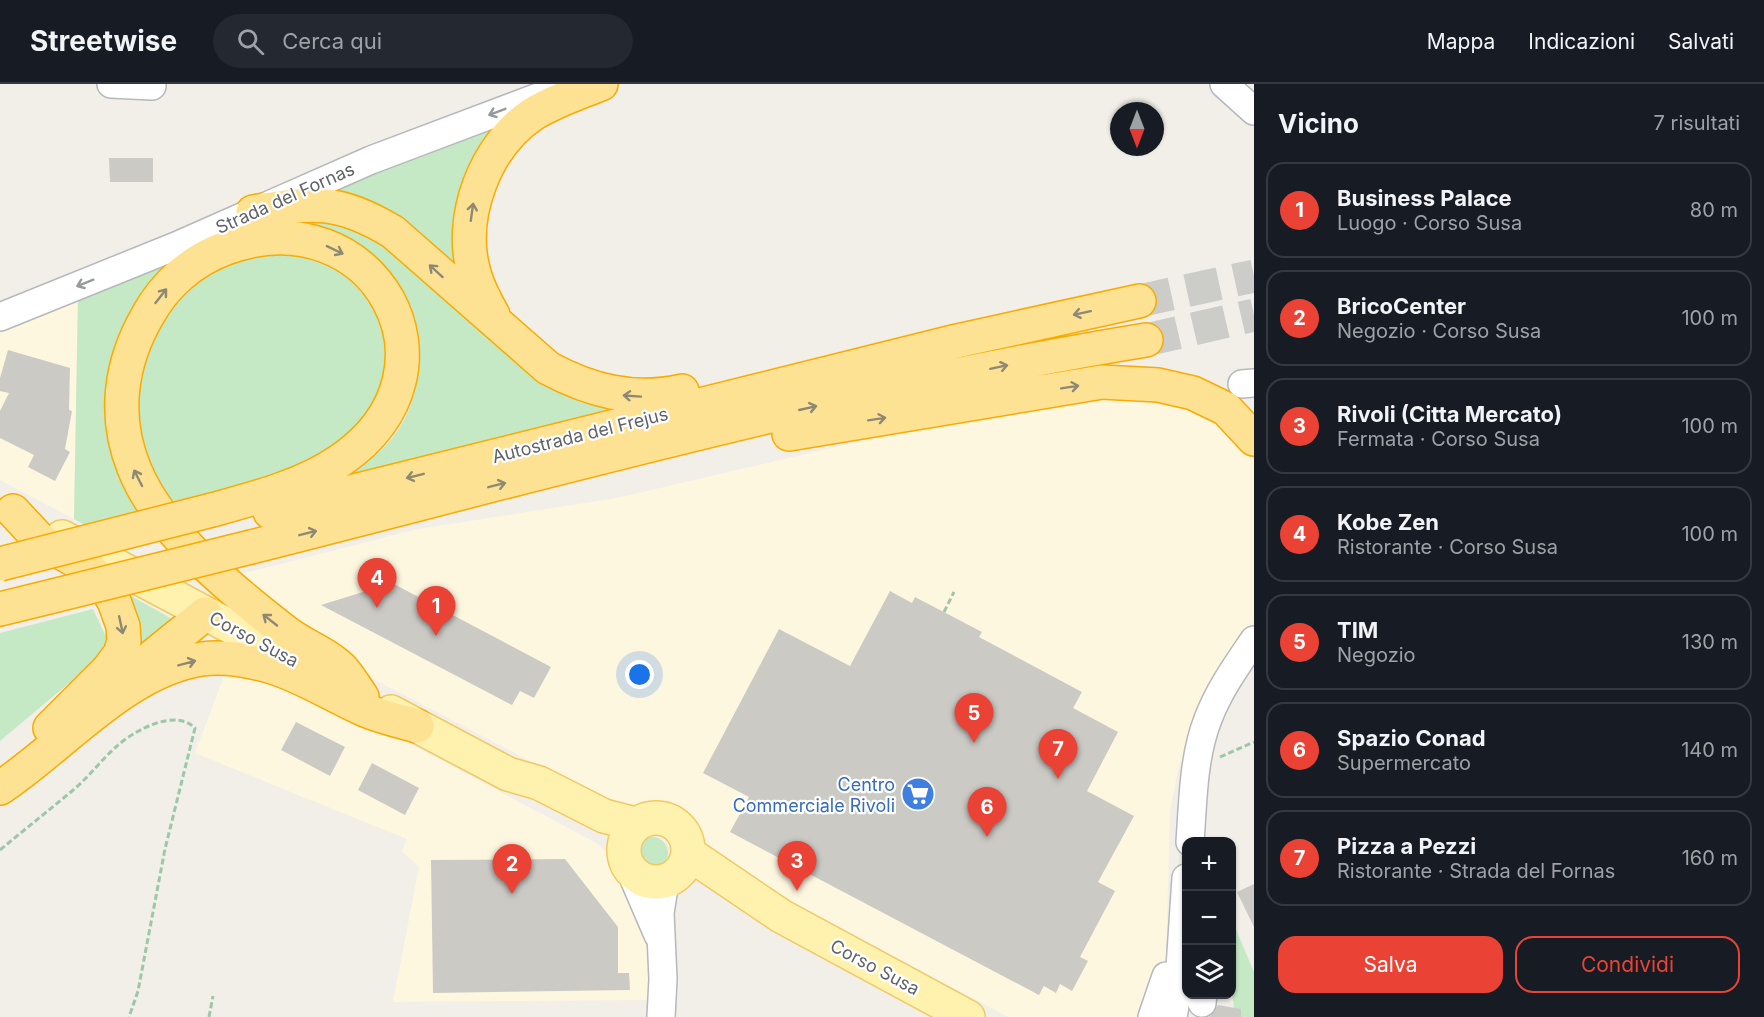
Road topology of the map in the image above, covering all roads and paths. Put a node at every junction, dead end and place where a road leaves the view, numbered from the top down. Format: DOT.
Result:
graph roads {
  1 [pos="111,84"];
  2 [pos="572,84"];
  3 [pos="600,84"];
  4 [pos="1224,84"];
  5 [pos="152,86"];
  6 [pos="1254,111"];
  7 [pos="253,212"];
  8 [pos="1139,301"];
  9 [pos="0,317"];
  10 [pos="499,327"];
  11 [pos="1146,340"];
  12 [pos="957,341"];
  13 [pos="1254,439"];
  14 [pos="612,456"];
  15 [pos="6,507"];
  16 [pos="219,517"];
  17 [pos="8,572"];
  18 [pos="954,592"];
  19 [pos="0,609"];
  20 [pos="944,612"];
  21 [pos="205,614"];
  22 [pos="1254,639"];
  23 [pos="362,697"];
  24 [pos="417,726"];
  25 [pos="1254,742"];
  26 [pos="26,752"];
  27 [pos="1197,767"];
  28 [pos="0,774"];
  29 [pos="0,788"];
  30 [pos="1190,837"];
  31 [pos="630,849"];
  32 [pos="0,850"];
  33 [pos="676,870"];
  34 [pos="1185,891"];
  35 [pos="660,940"];
  36 [pos="1178,949"];
  37 [pos="213,996"];
  38 [pos="129,1017"];
  39 [pos="209,1017"];
  40 [pos="661,1017"];
  41 [pos="969,1017"];
  42 [pos="1152,1017"];
  43 [pos="1164,1017"];
  44 [pos="1173,1017"];
  1 -- 5 [label="street"];
  2 -- 7 [label="street, Strada del Fornas, one-way"];
  10 -- 3 [label="highway, one-way"];
  4 -- 6 [label="street"];
  7 -- 9 [label="street, Strada del Fornas, one-way"];
  10 -- 7 [label="highway, one-way"];
  8 -- 12 [label="highway, Autostrada del Frejus, one-way"];
  12 -- 10 [label="highway, one-way"];
  14 -- 11 [label="highway, Autostrada del Frejus, one-way"];
  12 -- 16 [label="highway, Autostrada del Frejus, one-way"];
  14 -- 13 [label="highway, one-way"];
  19 -- 14 [label="highway, Autostrada del Frejus, one-way, bridge"];
  15 -- 21 [label="main road, Corso Susa"];
  15 -- 26 [label="highway, one-way"];
  16 -- 17 [label="highway, Autostrada del Frejus"];
  23 -- 16 [label="highway, one-way"];
  18 -- 20 [label="path"];
  21 -- 23 [label="main road, Corso Susa"];
  21 -- 26 [label="highway"];
  22 -- 27 [label="street"];
  23 -- 24 [label="main road, Corso Susa"];
  29 -- 24 [label="highway, one-way"];
  24 -- 31 [label="main road, Corso Susa"];
  25 -- 27 [label="path"];
  26 -- 28 [label="highway"];
  27 -- 30 [label="street"];
  31 -- 33 [label="main road"];
  31 -- 33 [label="main road"];
  31 -- 35 [label="street"];
  32 -- 38 [label="path"];
  33 -- 35 [label="street"];
  33 -- 41 [label="main road, Corso Susa"];
  34 -- 36 [label="street"];
  35 -- 40 [label="street"];
  36 -- 42 [label="street"];
  36 -- 43 [label="street"];
  36 -- 44 [label="street"];
  37 -- 39 [label="path"];
}
